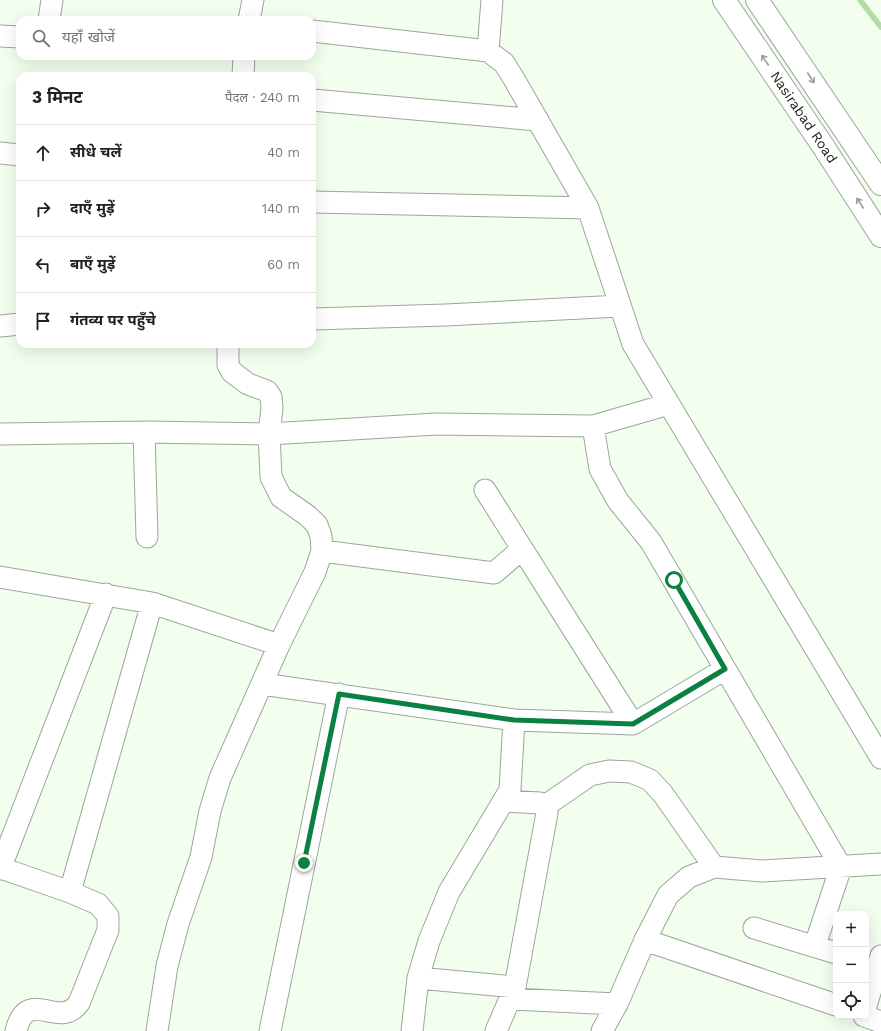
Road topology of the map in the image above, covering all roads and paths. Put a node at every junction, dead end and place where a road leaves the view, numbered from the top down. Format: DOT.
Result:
graph roads {
  1 [pos="52,0"];
  2 [pos="253,0"];
  3 [pos="492,0"];
  4 [pos="724,0"];
  5 [pos="757,0"];
  6 [pos="50,16"];
  7 [pos="250,16"];
  8 [pos="316,31"];
  9 [pos="0,36"];
  10 [pos="16,37"];
  11 [pos="488,51"];
  12 [pos="244,60"];
  13 [pos="243,72"];
  14 [pos="316,100"];
  15 [pos="538,120"];
  16 [pos="0,153"];
  17 [pos="16,155"];
  18 [pos="881,184"];
  19 [pos="316,202"];
  20 [pos="588,208"];
  21 [pos="881,236"];
  22 [pos="620,306"];
  23 [pos="316,318"];
  24 [pos="16,324"];
  25 [pos="0,326"];
  26 [pos="228,348"];
  27 [pos="669,404"];
  28 [pos="593,426"];
  29 [pos="144,432"];
  30 [pos="0,434"];
  31 [pos="269,434"];
  32 [pos="484,490"];
  33 [pos="147,537"];
  34 [pos="522,549"];
  35 [pos="322,551"];
  36 [pos="0,577"];
  37 [pos="106,594"];
  38 [pos="152,603"];
  39 [pos="279,645"];
  40 [pos="725,669"];
  41 [pos="262,684"];
  42 [pos="339,694"];
  43 [pos="514,720"];
  44 [pos="633,724"];
  45 [pos="881,758"];
  46 [pos="505,801"];
  47 [pos="546,806"];
  48 [pos="881,864"];
  49 [pos="841,867"];
  50 [pos="1,868"];
  51 [pos="714,868"];
  52 [pos="70,892"];
  53 [pos="754,928"];
  54 [pos="645,940"];
  55 [pos="815,945"];
  56 [pos="833,951"];
  57 [pos="877,963"];
  58 [pos="418,978"];
  59 [pos="513,993"];
  60 [pos="869,994"];
  61 [pos="617,1004"];
  62 [pos="833,1004"];
  63 [pos="869,1018"];
  64 [pos="863,1019"];
  65 [pos="881,1022"];
  66 [pos="16,1031"];
  67 [pos="157,1031"];
  68 [pos="270,1031"];
  69 [pos="412,1031"];
  70 [pos="496,1031"];
  71 [pos="602,1031"];
  72 [pos="858,1031"];
  1 -- 6 [label="street"];
  2 -- 7 [label="street"];
  3 -- 11 [label="street"];
  21 -- 4 [label="highway, Nasirabad Road, one-way"];
  5 -- 18 [label="highway, Nasirabad Road, one-way"];
  8 -- 11 [label="street"];
  9 -- 10 [label="street"];
  11 -- 15 [label="street"];
  12 -- 13 [label="street"];
  14 -- 15 [label="street"];
  15 -- 20 [label="street"];
  16 -- 17 [label="street"];
  19 -- 20 [label="street"];
  20 -- 22 [label="street"];
  22 -- 23 [label="street"];
  22 -- 27 [label="street"];
  24 -- 25 [label="street"];
  26 -- 31 [label="street"];
  27 -- 28 [label="street"];
  27 -- 45 [label="street"];
  28 -- 31 [label="street"];
  28 -- 40 [label="street"];
  29 -- 30 [label="street"];
  29 -- 31 [label="street"];
  29 -- 33 [label="street"];
  31 -- 35 [label="street"];
  32 -- 34 [label="street"];
  34 -- 35 [label="street"];
  34 -- 44 [label="street"];
  35 -- 39 [label="street"];
  36 -- 37 [label="street"];
  37 -- 38 [label="street"];
  37 -- 50 [label="street"];
  38 -- 39 [label="street"];
  38 -- 52 [label="street"];
  39 -- 41 [label="street"];
  40 -- 44 [label="street"];
  40 -- 49 [label="street"];
  41 -- 42 [label="street"];
  41 -- 67 [label="street"];
  42 -- 43 [label="street"];
  42 -- 68 [label="street"];
  43 -- 44 [label="street"];
  43 -- 46 [label="street"];
  46 -- 47 [label="street"];
  46 -- 58 [label="street"];
  47 -- 51 [label="street"];
  47 -- 59 [label="street"];
  48 -- 49 [label="street"];
  49 -- 51 [label="street"];
  49 -- 55 [label="street"];
  50 -- 52 [label="street"];
  51 -- 54 [label="street"];
  52 -- 66 [label="street"];
  53 -- 55 [label="street"];
  54 -- 61 [label="street"];
  54 -- 62 [label="street"];
  55 -- 56 [label="street"];
  57 -- 60 [label="street"];
  58 -- 59 [label="street"];
  58 -- 69 [label="street"];
  59 -- 61 [label="street"];
  59 -- 70 [label="street"];
  61 -- 71 [label="street"];
  63 -- 65 [label="street"];
  64 -- 72 [label="street"];
}
